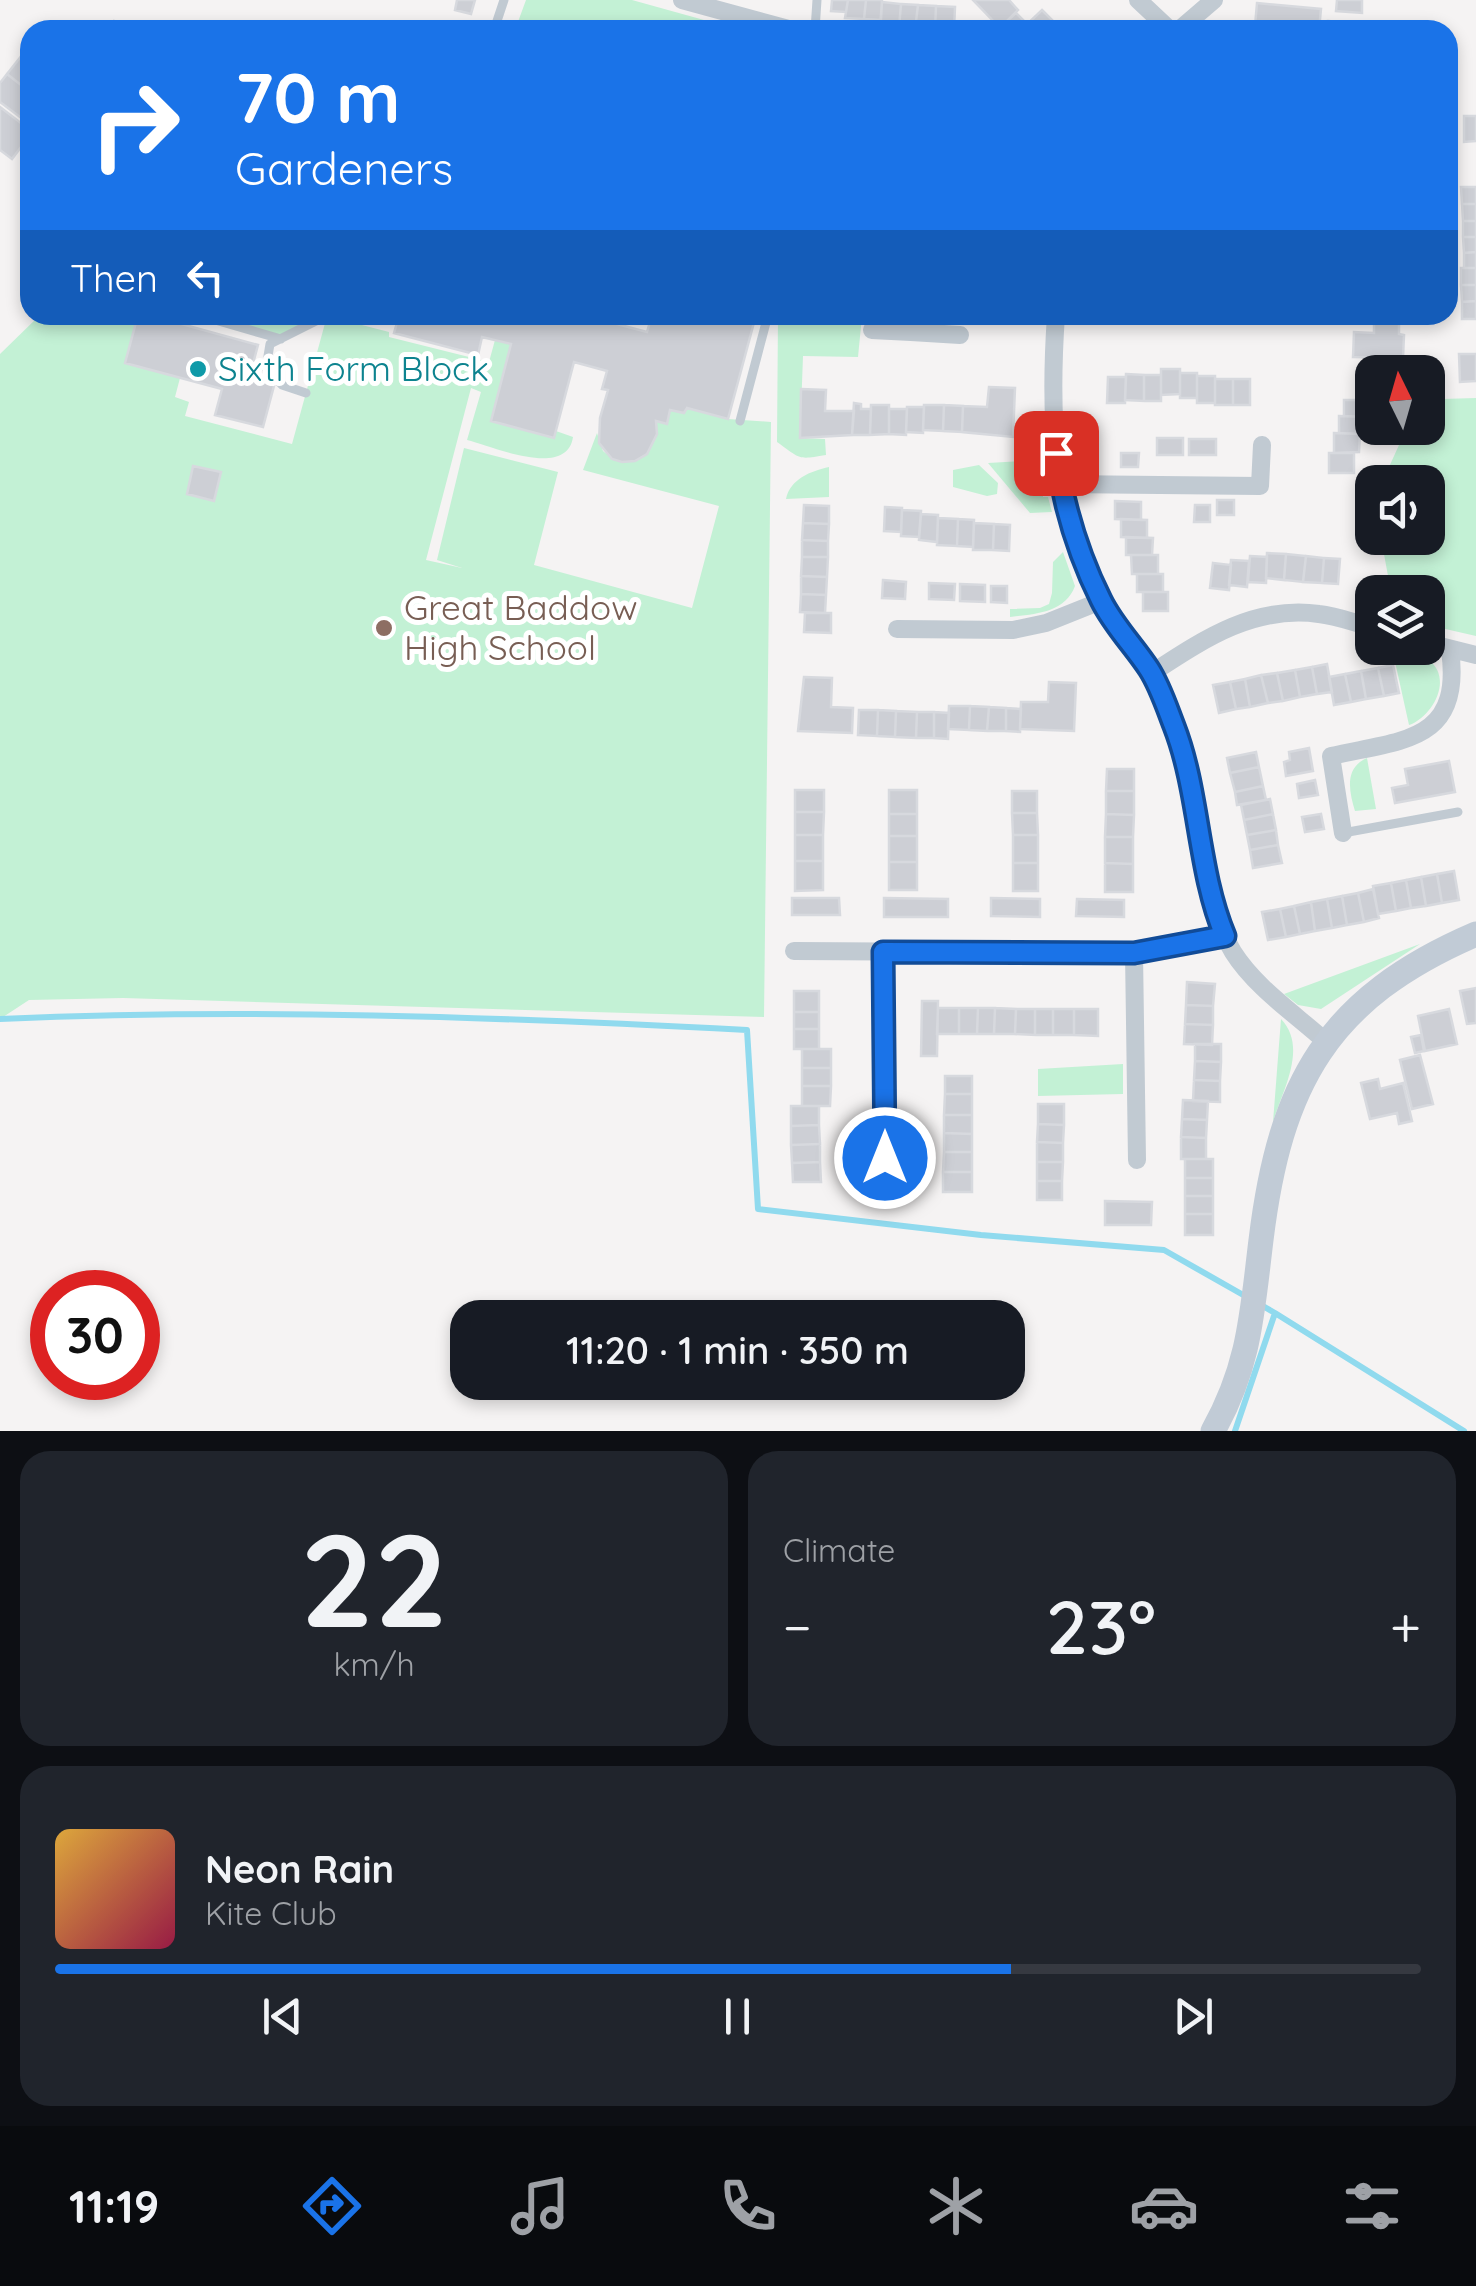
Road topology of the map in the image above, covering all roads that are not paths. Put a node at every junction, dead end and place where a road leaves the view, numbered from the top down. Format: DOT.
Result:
graph roads {
  1 [pos="682,0"];
  2 [pos="1138,0"];
  3 [pos="1214,0"];
  4 [pos="749,20"];
  5 [pos="1159,20"];
  6 [pos="1191,20"];
  7 [pos="233,325"];
  8 [pos="308,325"];
  9 [pos="765,325"];
  10 [pos="900,325"];
  11 [pos="919,325"];
  12 [pos="1056,325"];
  13 [pos="872,330"];
  14 [pos="960,335"];
  15 [pos="281,339"];
  16 [pos="306,393"];
  17 [pos="740,422"];
  18 [pos="1262,444"];
  19 [pos="1060,484"];
  20 [pos="1101,601"];
  21 [pos="1355,623"];
  22 [pos="897,629"];
  23 [pos="1445,649"];
  24 [pos="1450,650"];
  25 [pos="1476,655"];
  26 [pos="1152,674"];
  27 [pos="1458,812"];
  28 [pos="1343,834"];
  29 [pos="1476,934"];
  30 [pos="1225,936"];
  31 [pos="794,951"];
  32 [pos="883,952"];
  33 [pos="1134,953"];
  34 [pos="1325,1041"];
  35 [pos="885,1158"];
  36 [pos="1137,1160"];
  37 [pos="1212,1431"];
  1 -- 4 [label="street"];
  2 -- 5 [label="street"];
  3 -- 6 [label="street"];
  7 -- 15 [label="lane"];
  8 -- 15 [label="lane"];
  9 -- 17 [label="lane"];
  10 -- 13 [label="street"];
  11 -- 14 [label="street"];
  12 -- 19 [label="street"];
  15 -- 16 [label="lane"];
  18 -- 19 [label="street"];
  19 -- 20 [label="street"];
  20 -- 22 [label="street"];
  20 -- 26 [label="street"];
  21 -- 26 [label="street"];
  23 -- 24 [label="street"];
  24 -- 25 [label="street"];
  24 -- 28 [label="street"];
  26 -- 30 [label="street"];
  27 -- 28 [label="lane"];
  29 -- 34 [label="street"];
  30 -- 33 [label="street"];
  30 -- 34 [label="street"];
  31 -- 32 [label="street"];
  32 -- 33 [label="street"];
  32 -- 35 [label="street"];
  33 -- 36 [label="street"];
  34 -- 37 [label="street"];
}
